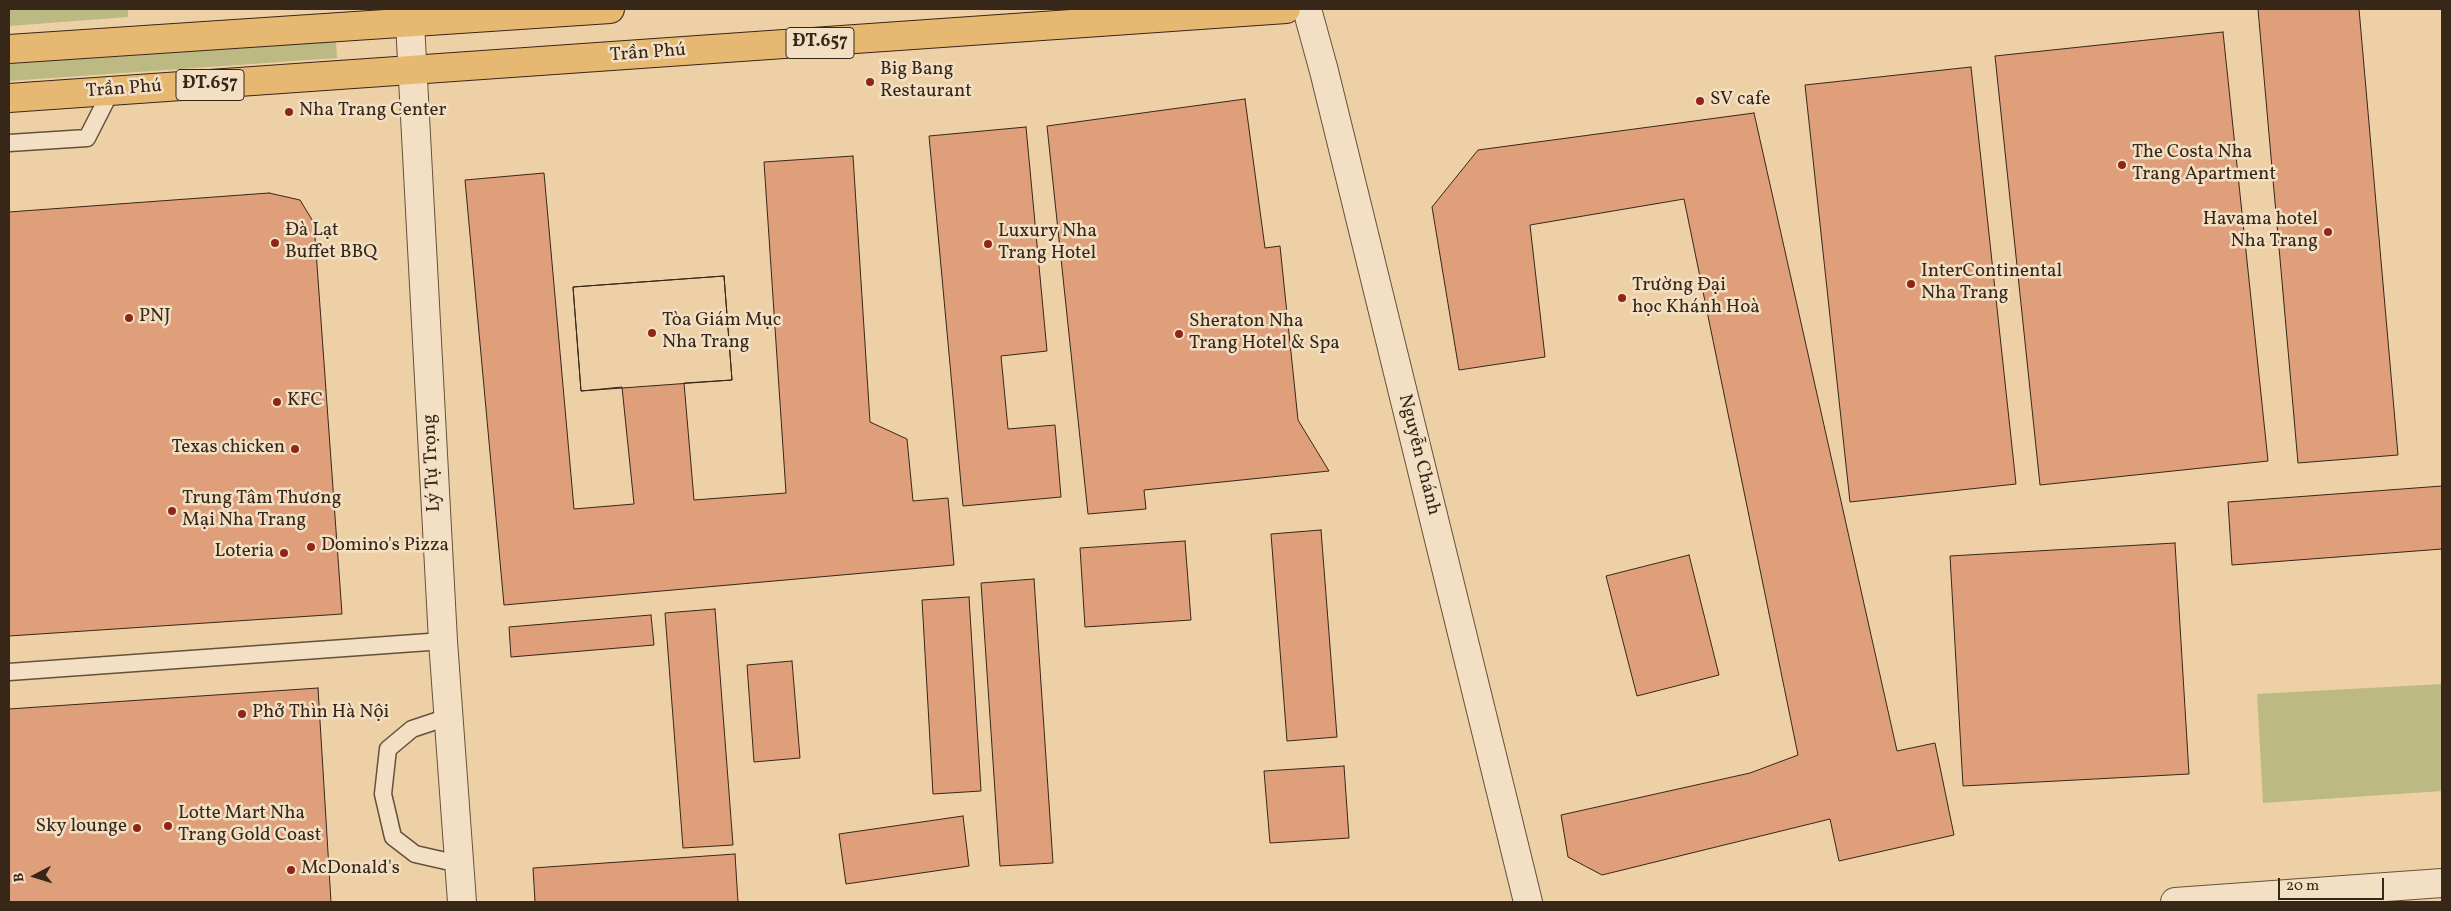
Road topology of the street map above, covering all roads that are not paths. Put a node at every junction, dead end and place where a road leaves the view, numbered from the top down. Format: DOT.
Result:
graph roads {
  1 [pos="610,9"];
  2 [pos="1286,9"];
  3 [pos="1306,9"];
  4 [pos="410,23"];
  5 [pos="9,48"];
  6 [pos="412,71"];
  7 [pos="111,91"];
  8 [pos="9,98"];
  9 [pos="9,143"];
  10 [pos="443,641"];
  11 [pos="9,672"];
  12 [pos="448,717"];
  13 [pos="459,864"];
  14 [pos="2442,883"];
  15 [pos="462,902"];
  16 [pos="1528,902"];
  17 [pos="2175,902"];
  1 -- 4 [label="main road"];
  2 -- 6 [label="main road, Trần Phú / ĐT.657"];
  3 -- 16 [label="street, Nguyễn Chánh"];
  4 -- 5 [label="main road"];
  4 -- 6 [label="street, Lý Tự Trọng"];
  6 -- 7 [label="main road, Trần Phú / ĐT.657"];
  6 -- 10 [label="street, Lý Tự Trọng"];
  7 -- 8 [label="main road, Trần Phú / ĐT.657"];
  7 -- 9 [label="lane"];
  10 -- 11 [label="lane"];
  10 -- 12 [label="street, Lý Tự Trọng"];
  12 -- 13 [label="street, Lý Tự Trọng"];
  12 -- 13 [label="lane"];
  13 -- 15 [label="street, Lý Tự Trọng"];
  14 -- 17 [label="street"];
}
